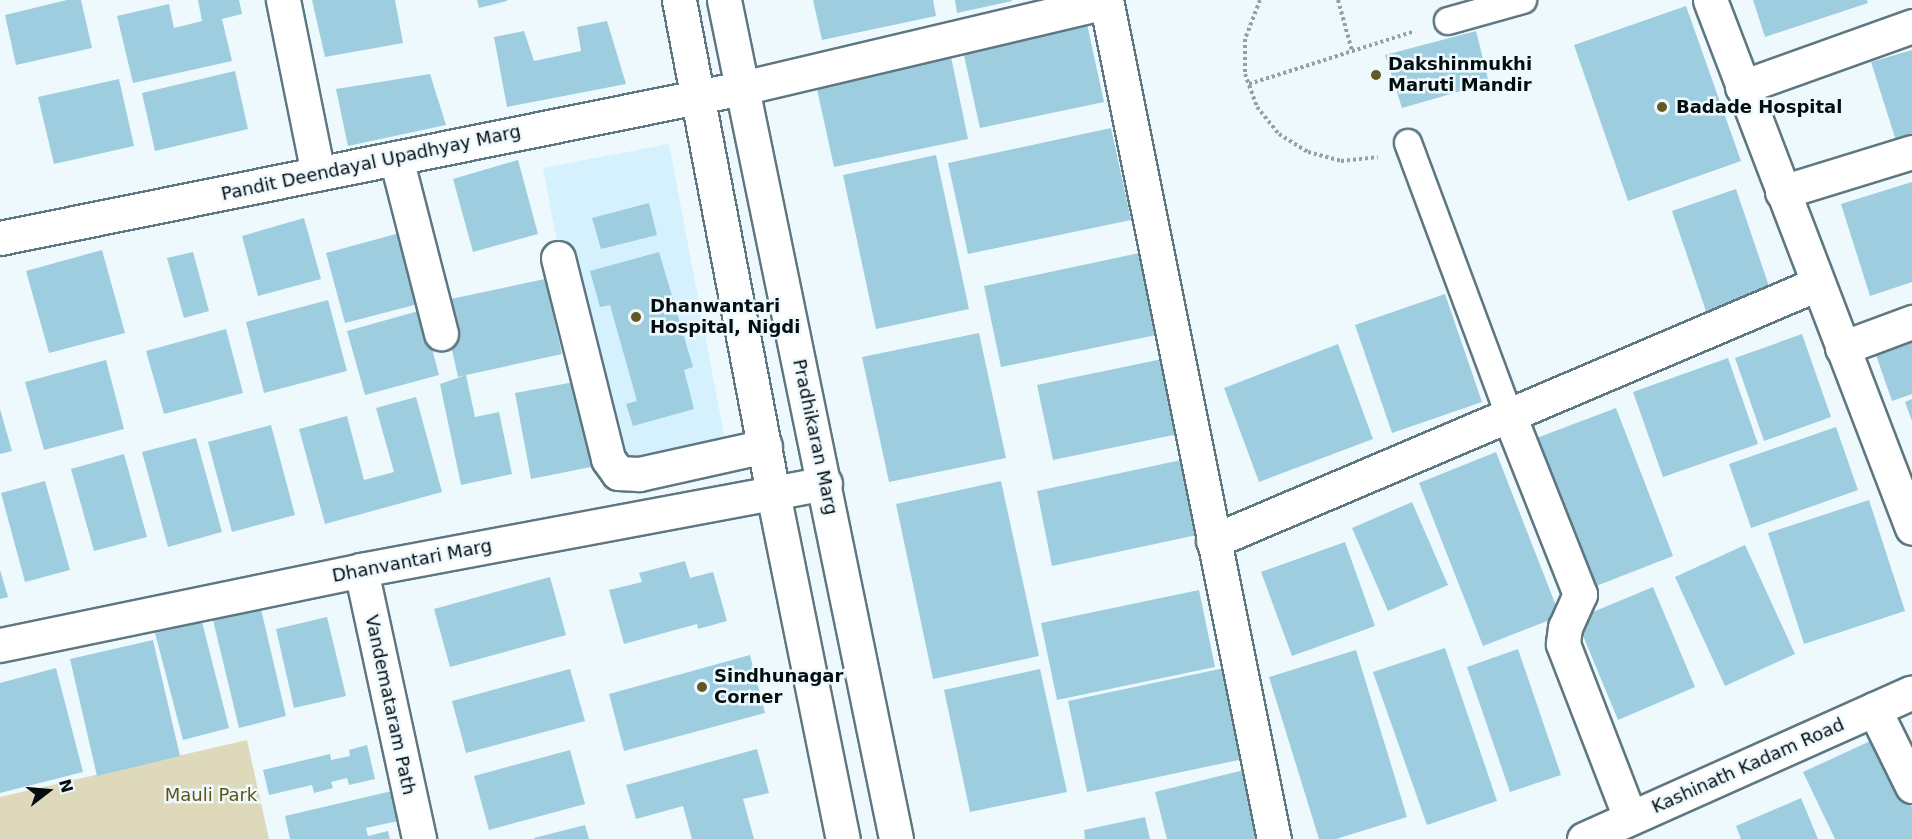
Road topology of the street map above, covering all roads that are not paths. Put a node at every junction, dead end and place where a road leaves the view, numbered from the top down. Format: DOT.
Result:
graph roads {
  1 [pos="283,0"];
  2 [pos="679,0"];
  3 [pos="724,0"];
  4 [pos="1523,0"];
  5 [pos="1710,0"];
  6 [pos="1106,1"];
  7 [pos="1448,21"];
  8 [pos="1912,26"];
  9 [pos="742,87"];
  10 [pos="1742,87"];
  11 [pos="699,96"];
  12 [pos="1408,143"];
  13 [pos="1912,152"];
  14 [pos="396,158"];
  15 [pos="318,174"];
  16 [pos="1782,192"];
  17 [pos="0,238"];
  18 [pos="558,258"];
  19 [pos="1817,284"];
  20 [pos="1912,322"];
  21 [pos="441,333"];
  22 [pos="1842,348"];
  23 [pos="1509,415"];
  24 [pos="765,446"];
  25 [pos="825,483"];
  26 [pos="773,493"];
  27 [pos="1912,528"];
  28 [pos="1213,541"];
  29 [pos="361,570"];
  30 [pos="0,645"];
  31 [pos="1912,693"];
  32 [pos="1874,709"];
  33 [pos="1912,786"];
  34 [pos="1630,818"];
  35 [pos="419,839"];
  36 [pos="843,839"];
  37 [pos="896,839"];
  38 [pos="1274,839"];
  39 [pos="1584,839"];
  1 -- 15 [label="street"];
  2 -- 11 [label="street"];
  3 -- 9 [label="street, Pradhikaran Marg"];
  4 -- 7 [label="lane"];
  5 -- 10 [label="street"];
  6 -- 9 [label="street, Pandit Deendayal Upadhyay Marg"];
  6 -- 28 [label="street"];
  8 -- 10 [label="street"];
  9 -- 11 [label="street, Pandit Deendayal Upadhyay Marg"];
  9 -- 25 [label="street, Pradhikaran Marg"];
  10 -- 16 [label="street"];
  11 -- 14 [label="street, Pandit Deendayal Upadhyay Marg"];
  11 -- 24 [label="street"];
  12 -- 23 [label="lane"];
  13 -- 16 [label="street"];
  14 -- 15 [label="street, Pandit Deendayal Upadhyay Marg"];
  14 -- 21 [label="street"];
  15 -- 17 [label="street, Pandit Deendayal Upadhyay Marg"];
  16 -- 19 [label="street"];
  18 -- 24 [label="street"];
  19 -- 22 [label="street"];
  19 -- 23 [label="street"];
  20 -- 22 [label="street"];
  22 -- 27 [label="street"];
  23 -- 28 [label="street"];
  23 -- 34 [label="street"];
  24 -- 26 [label="street"];
  25 -- 26 [label="street, Dhanvantari Marg"];
  25 -- 37 [label="street, Pradhikaran Marg"];
  26 -- 29 [label="street, Dhanvantari Marg"];
  26 -- 36 [label="street"];
  28 -- 38 [label="street"];
  29 -- 30 [label="street, Dhanvantari Marg"];
  29 -- 35 [label="street, Vandemataram Path"];
  31 -- 32 [label="street, Kashinath Kadam Road"];
  32 -- 33 [label="street"];
  32 -- 34 [label="street, Kashinath Kadam Road"];
  34 -- 39 [label="street, Kashinath Kadam Road"];
}
